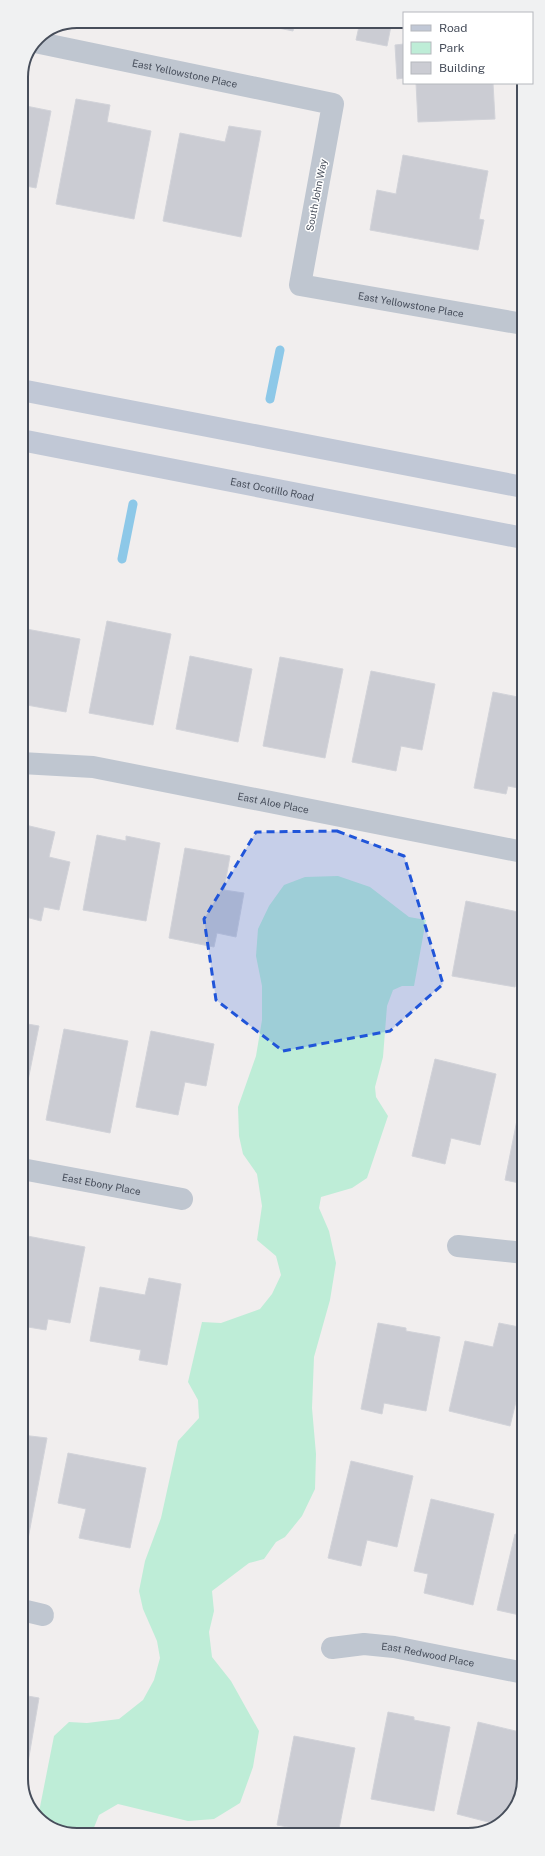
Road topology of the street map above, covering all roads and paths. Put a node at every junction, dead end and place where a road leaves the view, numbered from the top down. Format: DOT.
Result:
graph roads {
  1 [pos="44,40"];
  2 [pos="333,104"];
  3 [pos="300,285"];
  4 [pos="517,323"];
  5 [pos="28,391"];
  6 [pos="28,441"];
  7 [pos="517,487"];
  8 [pos="517,537"];
  9 [pos="28,763"];
  10 [pos="517,851"];
  11 [pos="28,1170"];
  12 [pos="182,1199"];
  13 [pos="458,1246"];
  14 [pos="517,1252"];
  15 [pos="28,1611"];
  16 [pos="43,1615"];
  17 [pos="332,1648"];
  18 [pos="517,1672"];
  1 -- 2 [label="street, East Yellowstone Place"];
  2 -- 3 [label="street, South John Way"];
  3 -- 4 [label="street, East Yellowstone Place"];
  5 -- 7 [label="main road"];
  6 -- 8 [label="main road, East Ocotillo Road"];
  9 -- 10 [label="street, East Aloe Place"];
  11 -- 12 [label="street, East Ebony Place"];
  13 -- 14 [label="street"];
  15 -- 16 [label="street"];
  17 -- 18 [label="street, East Redwood Place"];
}
